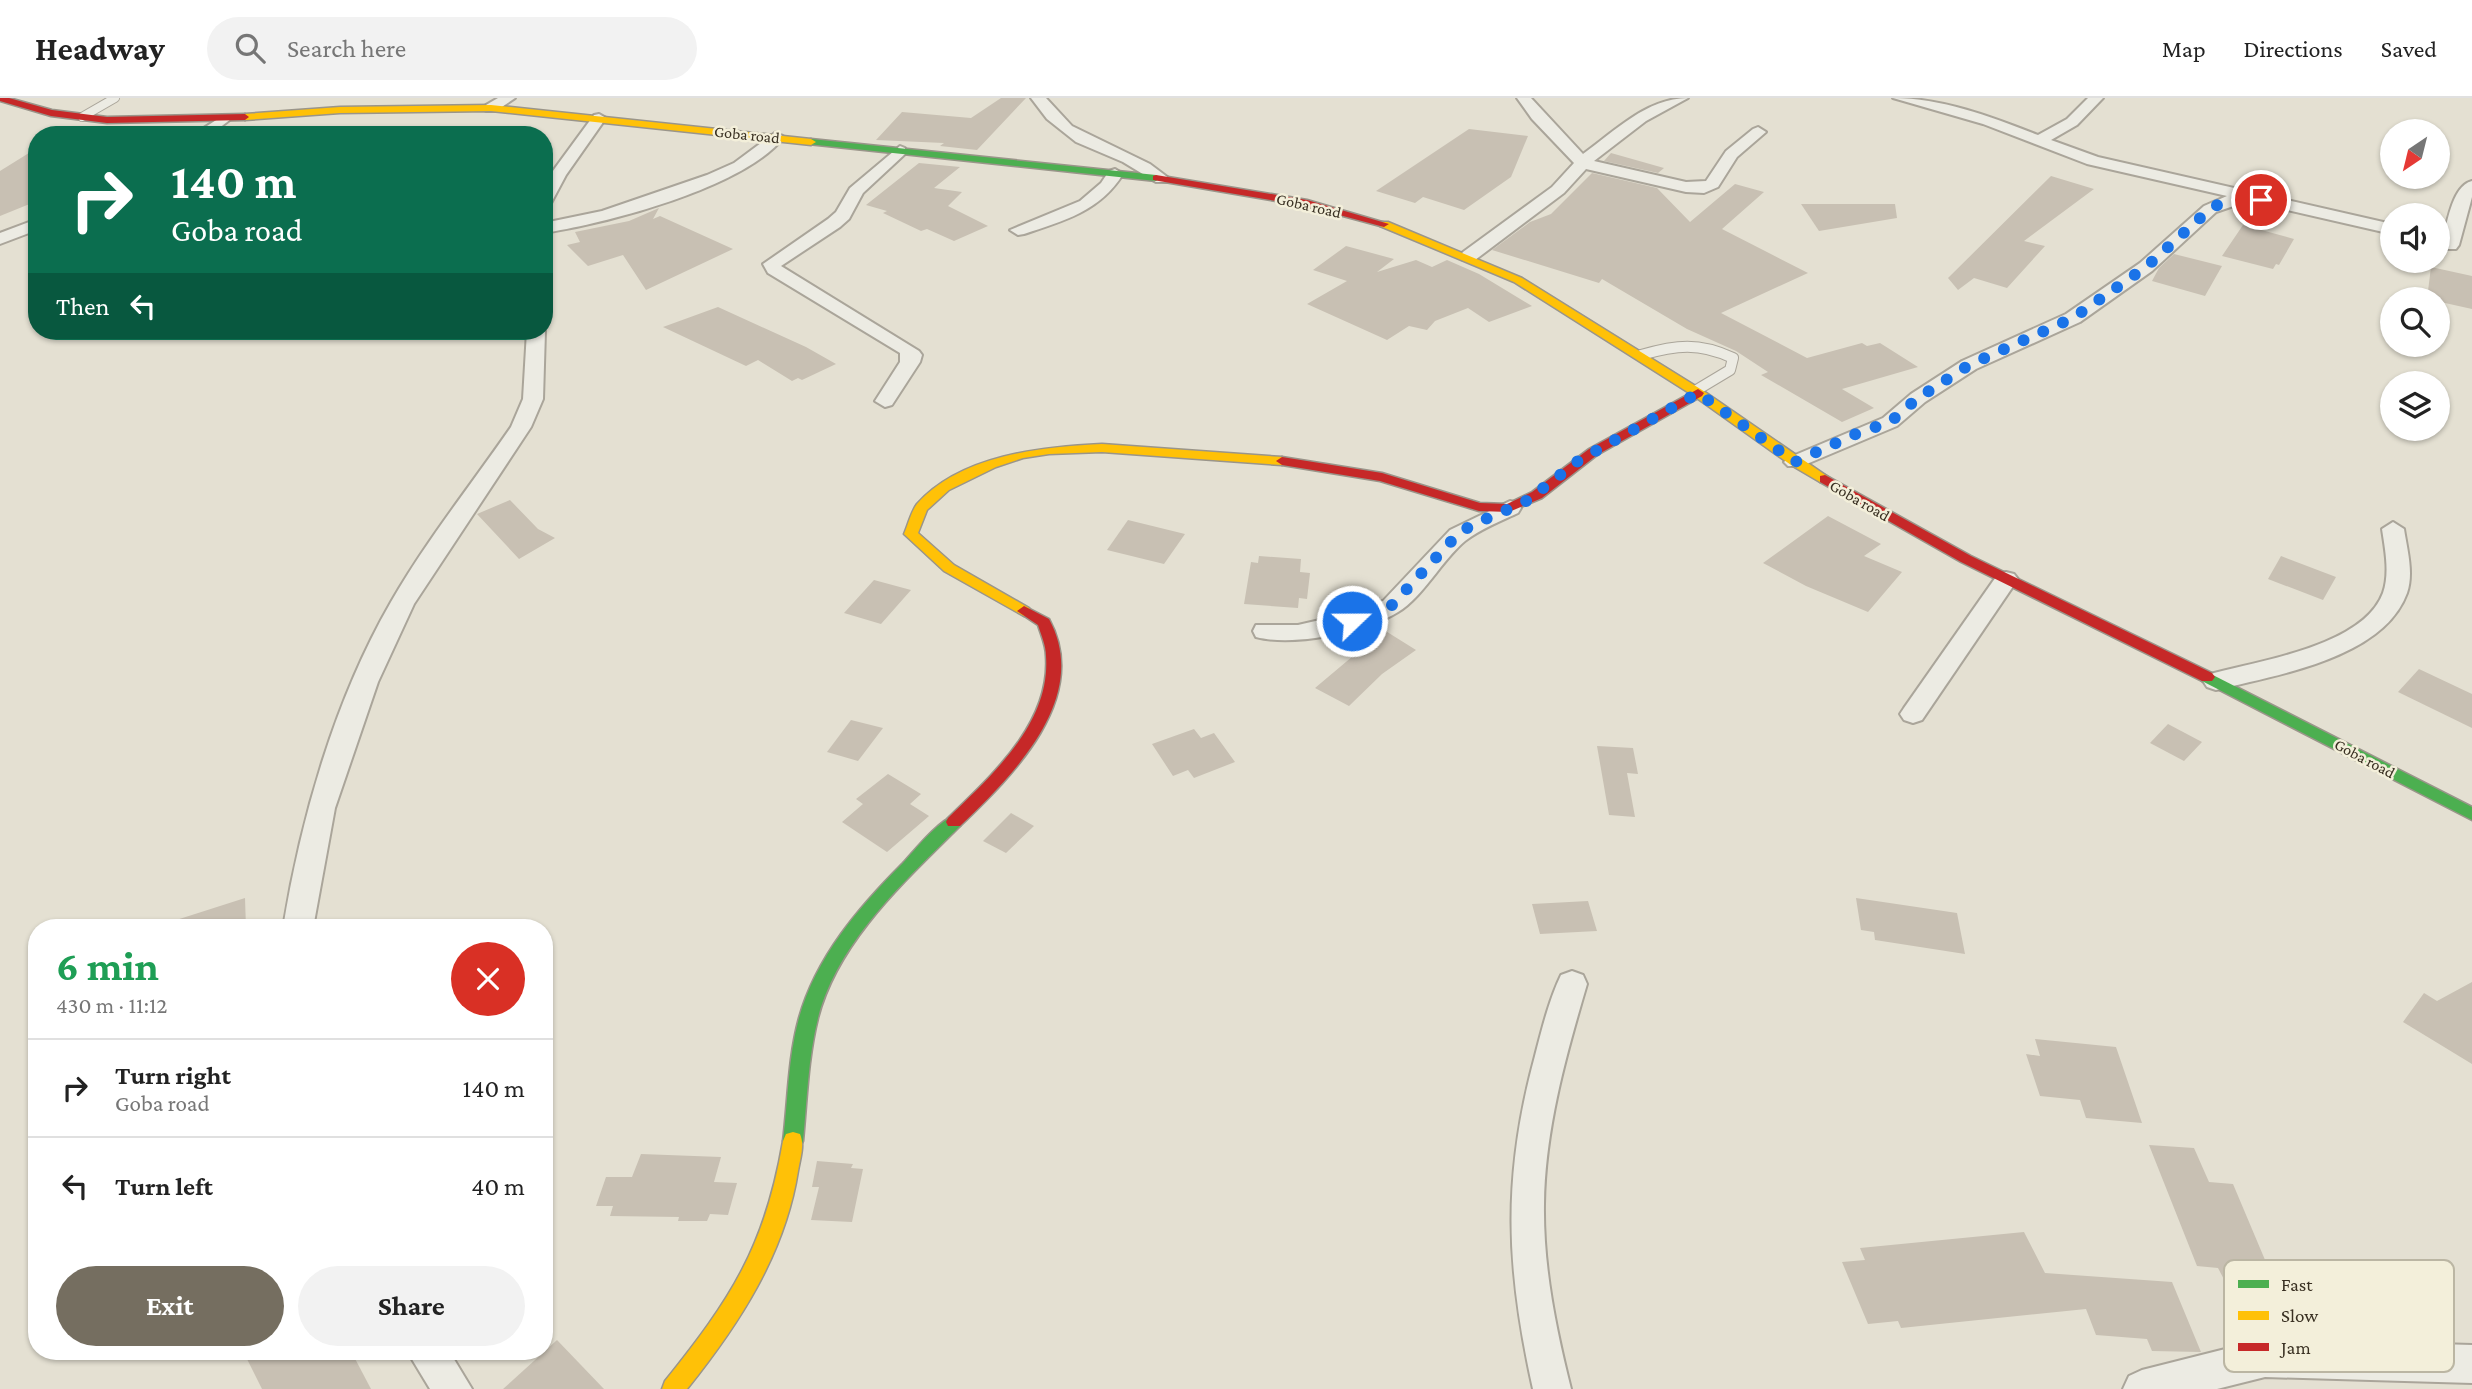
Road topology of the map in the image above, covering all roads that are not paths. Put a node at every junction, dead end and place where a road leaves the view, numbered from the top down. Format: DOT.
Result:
graph roads {
  1 [pos="0,98"];
  2 [pos="115,98"];
  3 [pos="508,98"];
  4 [pos="1038,98"];
  5 [pos="1524,98"];
  6 [pos="1681,98"];
  7 [pos="1900,98"];
  8 [pos="2096,98"];
  9 [pos="491,108"];
  10 [pos="82,117"];
  11 [pos="599,118"];
  12 [pos="224,119"];
  13 [pos="214,126"];
  14 [pos="1758,132"];
  15 [pos="776,137"];
  16 [pos="2040,140"];
  17 [pos="900,150"];
  18 [pos="1583,163"];
  19 [pos="1115,174"];
  20 [pos="1162,179"];
  21 [pos="553,185"];
  22 [pos="2472,187"];
  23 [pos="2245,197"];
  24 [pos="553,226"];
  25 [pos="2380,226"];
  26 [pos="28,228"];
  27 [pos="2450,229"];
  28 [pos="1018,230"];
  29 [pos="0,239"];
  30 [pos="2450,244"];
  31 [pos="2472,250"];
  32 [pos="1469,256"];
  33 [pos="536,340"];
  34 [pos="1641,355"];
  35 [pos="1697,392"];
  36 [pos="885,401"];
  37 [pos="1795,462"];
  38 [pos="1510,508"];
  39 [pos="2393,529"];
  40 [pos="2006,579"];
  41 [pos="1265,631"];
  42 [pos="2216,681"];
  43 [pos="1913,714"];
  44 [pos="2467,804"];
  45 [pos="299,919"];
  46 [pos="1572,984"];
  47 [pos="432,1360"];
  48 [pos="2454,1363"];
  49 [pos="2472,1364"];
  50 [pos="2224,1368"];
  51 [pos="2152,1388"];
  52 [pos="453,1389"];
  53 [pos="673,1389"];
  54 [pos="1552,1389"];
  1 -- 10 [label="street, Goba road"];
  2 -- 10 [label="lane"];
  3 -- 9 [label="street"];
  4 -- 20 [label="street"];
  5 -- 18 [label="street"];
  6 -- 18 [label="street"];
  7 -- 16 [label="street"];
  8 -- 16 [label="street"];
  9 -- 11 [label="street, Goba road"];
  9 -- 12 [label="street, Goba road"];
  10 -- 12 [label="street, Goba road"];
  11 -- 15 [label="street, Goba road"];
  11 -- 21 [label="street"];
  12 -- 13 [label="street"];
  14 -- 18 [label="street"];
  15 -- 17 [label="street, Goba road"];
  15 -- 24 [label="street"];
  16 -- 23 [label="street"];
  17 -- 19 [label="street, Goba road"];
  17 -- 36 [label="street"];
  18 -- 32 [label="street"];
  19 -- 20 [label="street, Goba road"];
  19 -- 28 [label="street"];
  20 -- 32 [label="street, Goba road"];
  22 -- 27 [label="street"];
  23 -- 25 [label="street"];
  23 -- 37 [label="street"];
  26 -- 29 [label="street"];
  30 -- 31 [label="street"];
  32 -- 34 [label="street, Goba road"];
  33 -- 45 [label="street"];
  34 -- 35 [label="street, Goba road"];
  34 -- 35 [label="lane"];
  35 -- 37 [label="street, Goba road"];
  35 -- 38 [label="street"];
  37 -- 40 [label="street, Goba road"];
  38 -- 41 [label="street"];
  38 -- 53 [label="street"];
  39 -- 42 [label="street"];
  40 -- 42 [label="street, Goba road"];
  40 -- 43 [label="street"];
  42 -- 44 [label="street, Goba road"];
  46 -- 54 [label="street"];
  47 -- 52 [label="street"];
  48 -- 49 [label="street"];
  50 -- 51 [label="street"];
}
